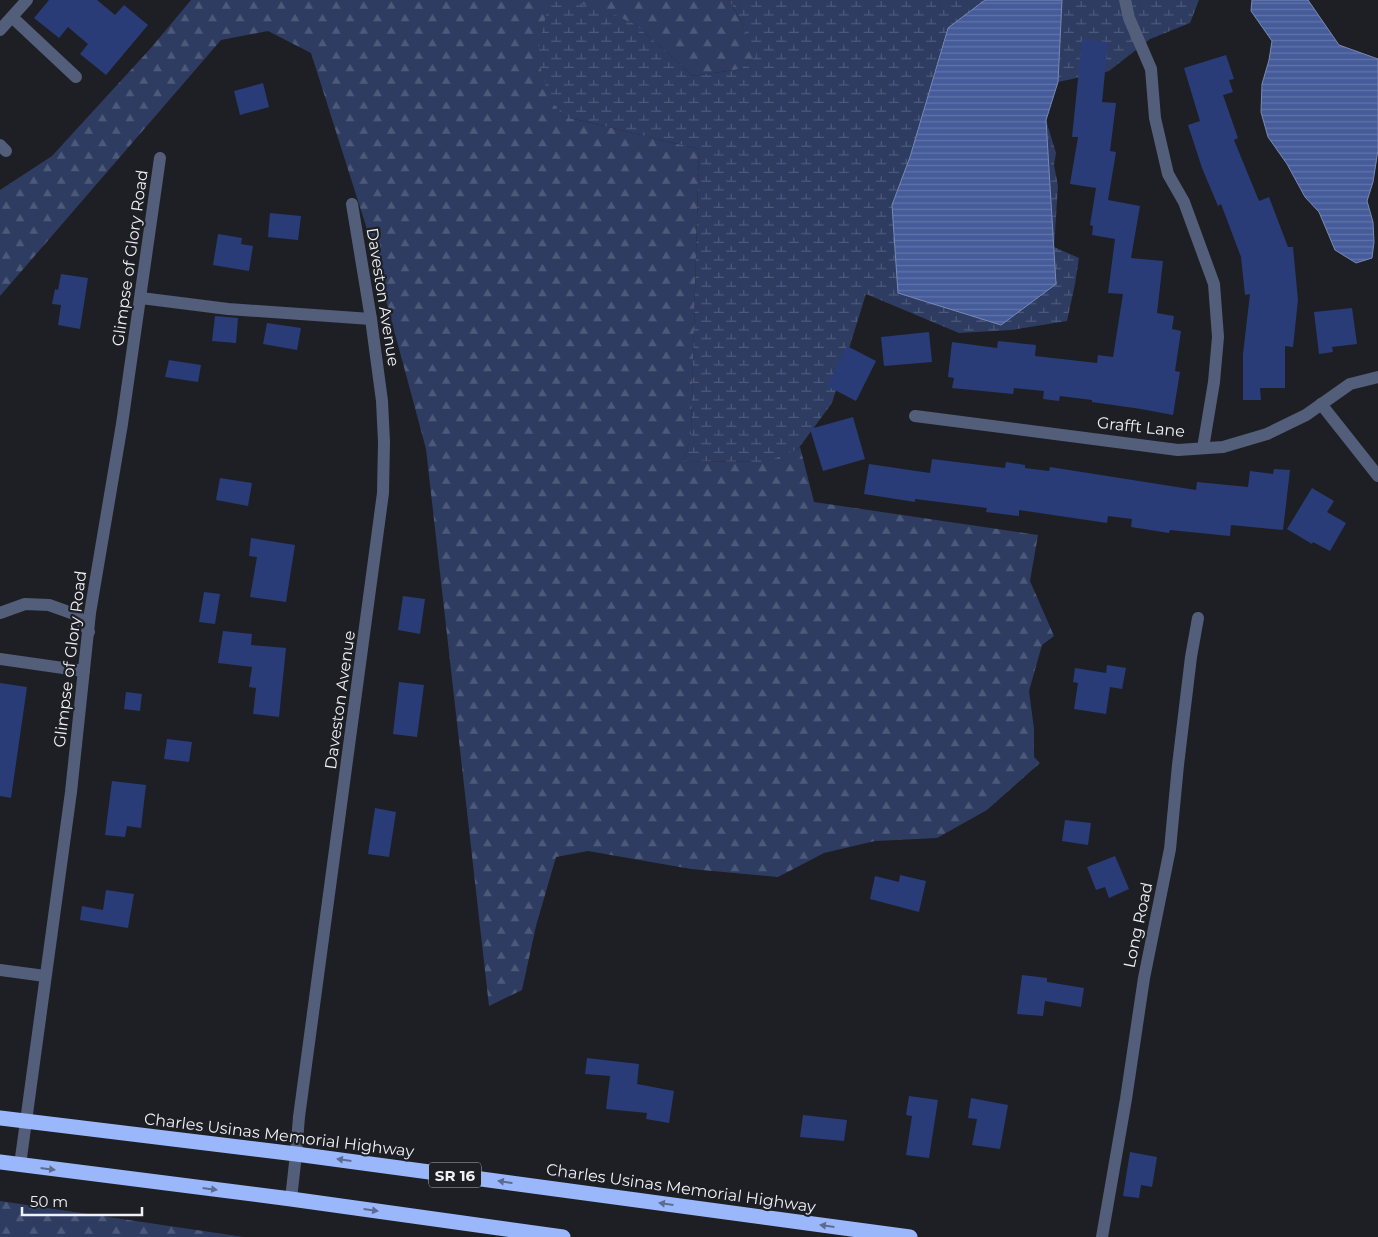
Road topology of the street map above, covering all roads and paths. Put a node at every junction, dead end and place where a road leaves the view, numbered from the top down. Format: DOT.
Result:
graph roads {
  1 [pos="27,0"];
  2 [pos="1125,0"];
  3 [pos="12,17"];
  4 [pos="0,30"];
  5 [pos="76,77"];
  6 [pos="160,158"];
  7 [pos="352,204"];
  8 [pos="140,298"];
  9 [pos="371,318"];
  10 [pos="1378,377"];
  11 [pos="1321,404"];
  12 [pos="914,416"];
  13 [pos="1203,448"];
  14 [pos="1378,476"];
  15 [pos="0,614"];
  16 [pos="1198,618"];
  17 [pos="89,632"];
  18 [pos="0,659"];
  19 [pos="84,671"];
  20 [pos="0,970"];
  21 [pos="45,976"];
  22 [pos="0,1118"];
  23 [pos="26,1121"];
  24 [pos="296,1154"];
  25 [pos="0,1162"];
  26 [pos="20,1165"];
  27 [pos="291,1199"];
  28 [pos="563,1237"];
  29 [pos="910,1237"];
  30 [pos="1102,1237"];
  1 -- 3 [label="street"];
  2 -- 13 [label="street"];
  3 -- 4 [label="street"];
  3 -- 5 [label="street"];
  6 -- 8 [label="street, Glimpse of Glory Road"];
  7 -- 9 [label="street, Daveston Avenue"];
  8 -- 9 [label="street"];
  8 -- 17 [label="street, Glimpse of Glory Road"];
  9 -- 24 [label="street, Daveston Avenue"];
  10 -- 11 [label="street, Grafft Lane"];
  11 -- 13 [label="street, Grafft Lane"];
  11 -- 14 [label="street"];
  12 -- 13 [label="street, Grafft Lane"];
  15 -- 17 [label="street"];
  16 -- 30 [label="street, Long Road"];
  17 -- 19 [label="street, Glimpse of Glory Road"];
  18 -- 19 [label="street"];
  19 -- 21 [label="street, Glimpse of Glory Road"];
  20 -- 21 [label="street"];
  21 -- 23 [label="street, Glimpse of Glory Road"];
  22 -- 23 [label="highway, Charles Usinas Memorial Highway / SR 16"];
  23 -- 24 [label="highway, Charles Usinas Memorial Highway / SR 16"];
  23 -- 26 [label="street, Glimpse of Glory Road"];
  24 -- 27 [label="street, Daveston Avenue"];
  29 -- 24 [label="highway, Charles Usinas Memorial Highway / SR 16, one-way"];
  25 -- 26 [label="highway"];
  26 -- 27 [label="highway, one-way"];
  27 -- 28 [label="highway, one-way"];
}
